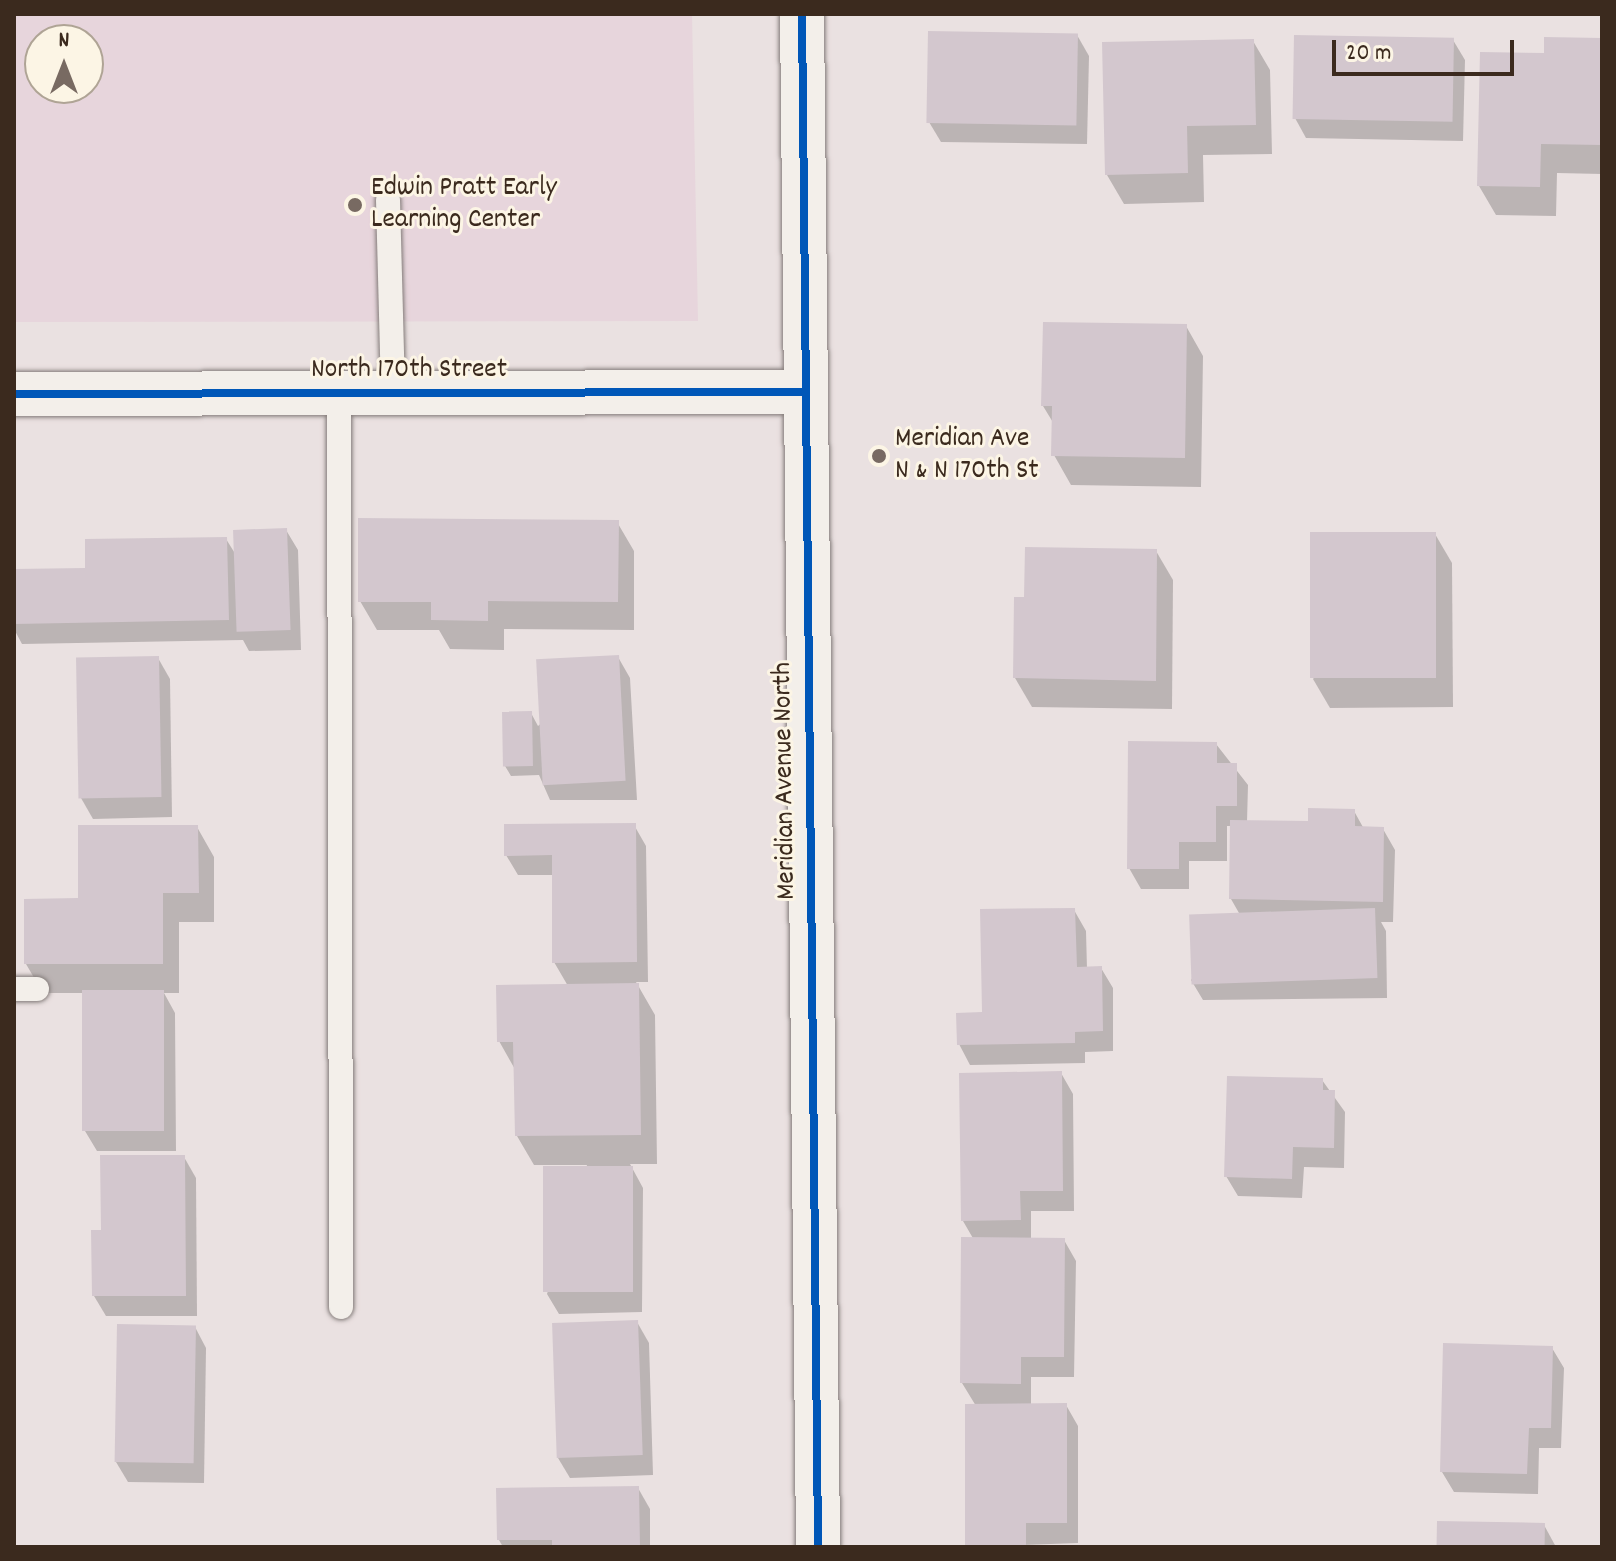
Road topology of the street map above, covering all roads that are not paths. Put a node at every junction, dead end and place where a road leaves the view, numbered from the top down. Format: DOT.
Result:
graph roads {
  1 [pos="802,14"];
  2 [pos="388,200"];
  3 [pos="804,392"];
  4 [pos="339,393"];
  5 [pos="393,393"];
  6 [pos="14,394"];
  7 [pos="341,1307"];
  8 [pos="818,1547"];
  1 -- 3 [label="street, Meridian Avenue North"];
  2 -- 5 [label="lane"];
  3 -- 5 [label="street, North 170th Street"];
  3 -- 8 [label="street, Meridian Avenue North"];
  4 -- 5 [label="street, North 170th Street"];
  4 -- 6 [label="street, North 170th Street"];
  4 -- 7 [label="lane"];
}
